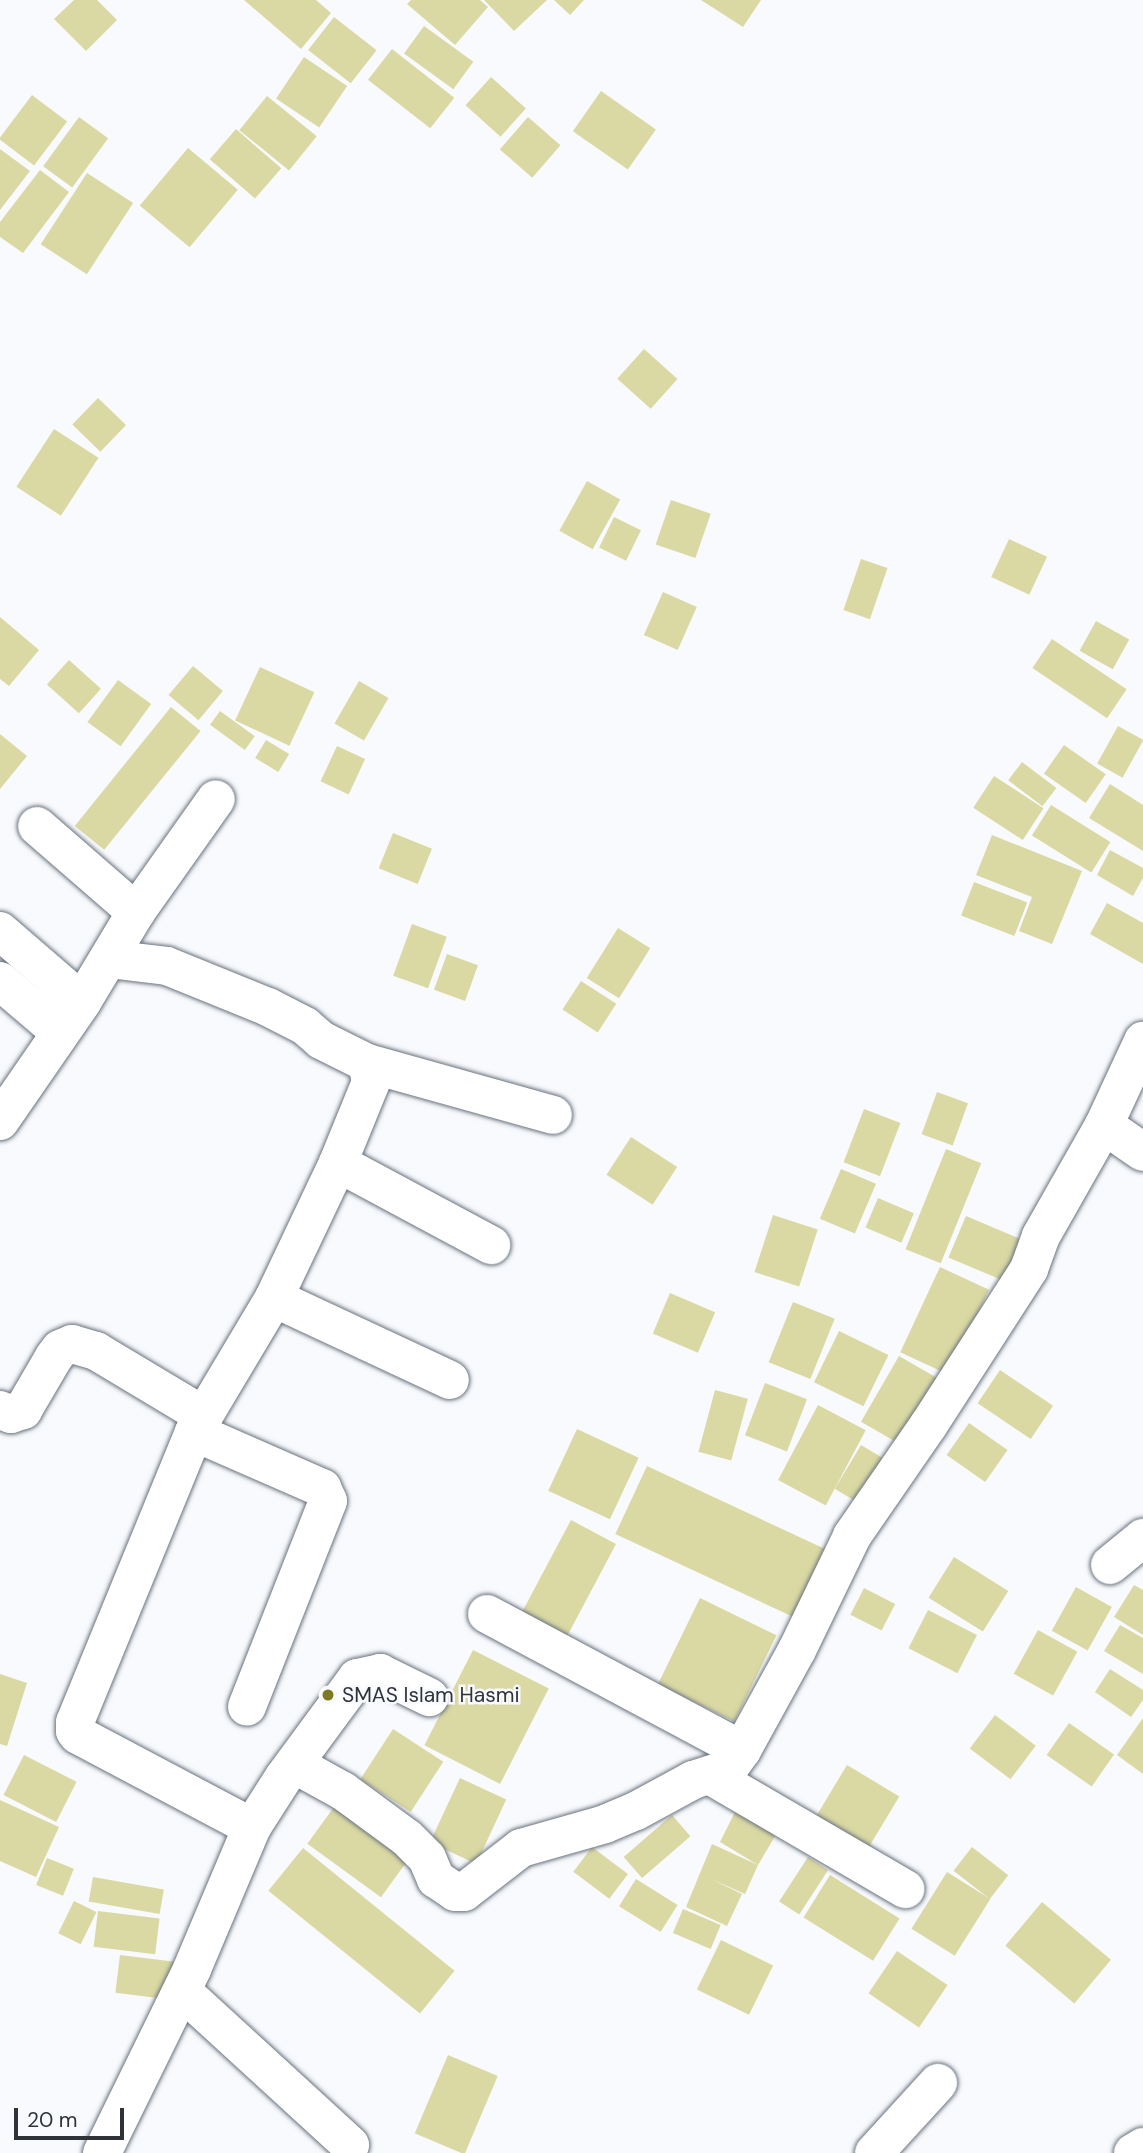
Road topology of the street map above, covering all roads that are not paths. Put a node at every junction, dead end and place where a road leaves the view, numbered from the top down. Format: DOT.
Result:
graph roads {
  1 [pos="216,799"];
  2 [pos="37,826"];
  3 [pos="136,912"];
  4 [pos="0,931"];
  5 [pos="109,959"];
  6 [pos="0,981"];
  7 [pos="82,1002"];
  8 [pos="60,1032"];
  9 [pos="1143,1041"];
  10 [pos="367,1063"];
  11 [pos="552,1115"];
  12 [pos="0,1121"];
  13 [pos="1104,1125"];
  14 [pos="1143,1152"];
  15 [pos="338,1163"];
  16 [pos="491,1245"];
  17 [pos="274,1298"];
  18 [pos="450,1380"];
  19 [pos="0,1410"];
  20 [pos="198,1424"];
  21 [pos="1143,1538"];
  22 [pos="1110,1565"];
  23 [pos="488,1614"];
  24 [pos="429,1697"];
  25 [pos="247,1707"];
  26 [pos="742,1750"];
  27 [pos="294,1764"];
  28 [pos="711,1776"];
  29 [pos="252,1827"];
  30 [pos="905,1889"];
  31 [pos="182,1991"];
  32 [pos="938,2082"];
  33 [pos="350,2144"];
  34 [pos="1143,2147"];
  35 [pos="102,2153"];
  36 [pos="874,2153"];
  37 [pos="1133,2153"];
  1 -- 3 [label="street"];
  2 -- 3 [label="street"];
  3 -- 5 [label="street"];
  4 -- 7 [label="street"];
  5 -- 7 [label="street"];
  5 -- 10 [label="street"];
  6 -- 8 [label="street"];
  7 -- 8 [label="street"];
  8 -- 12 [label="street"];
  9 -- 13 [label="street"];
  10 -- 11 [label="street"];
  10 -- 15 [label="street"];
  13 -- 14 [label="street"];
  13 -- 26 [label="street"];
  15 -- 16 [label="street"];
  15 -- 17 [label="street"];
  17 -- 18 [label="street"];
  17 -- 20 [label="street"];
  19 -- 20 [label="street"];
  20 -- 25 [label="street"];
  20 -- 29 [label="street"];
  21 -- 22 [label="street"];
  23 -- 26 [label="street"];
  24 -- 27 [label="street"];
  26 -- 28 [label="street"];
  27 -- 28 [label="street"];
  27 -- 29 [label="street"];
  28 -- 30 [label="street"];
  29 -- 31 [label="street"];
  31 -- 33 [label="street"];
  31 -- 35 [label="street"];
  32 -- 36 [label="street"];
  34 -- 37 [label="street"];
}
